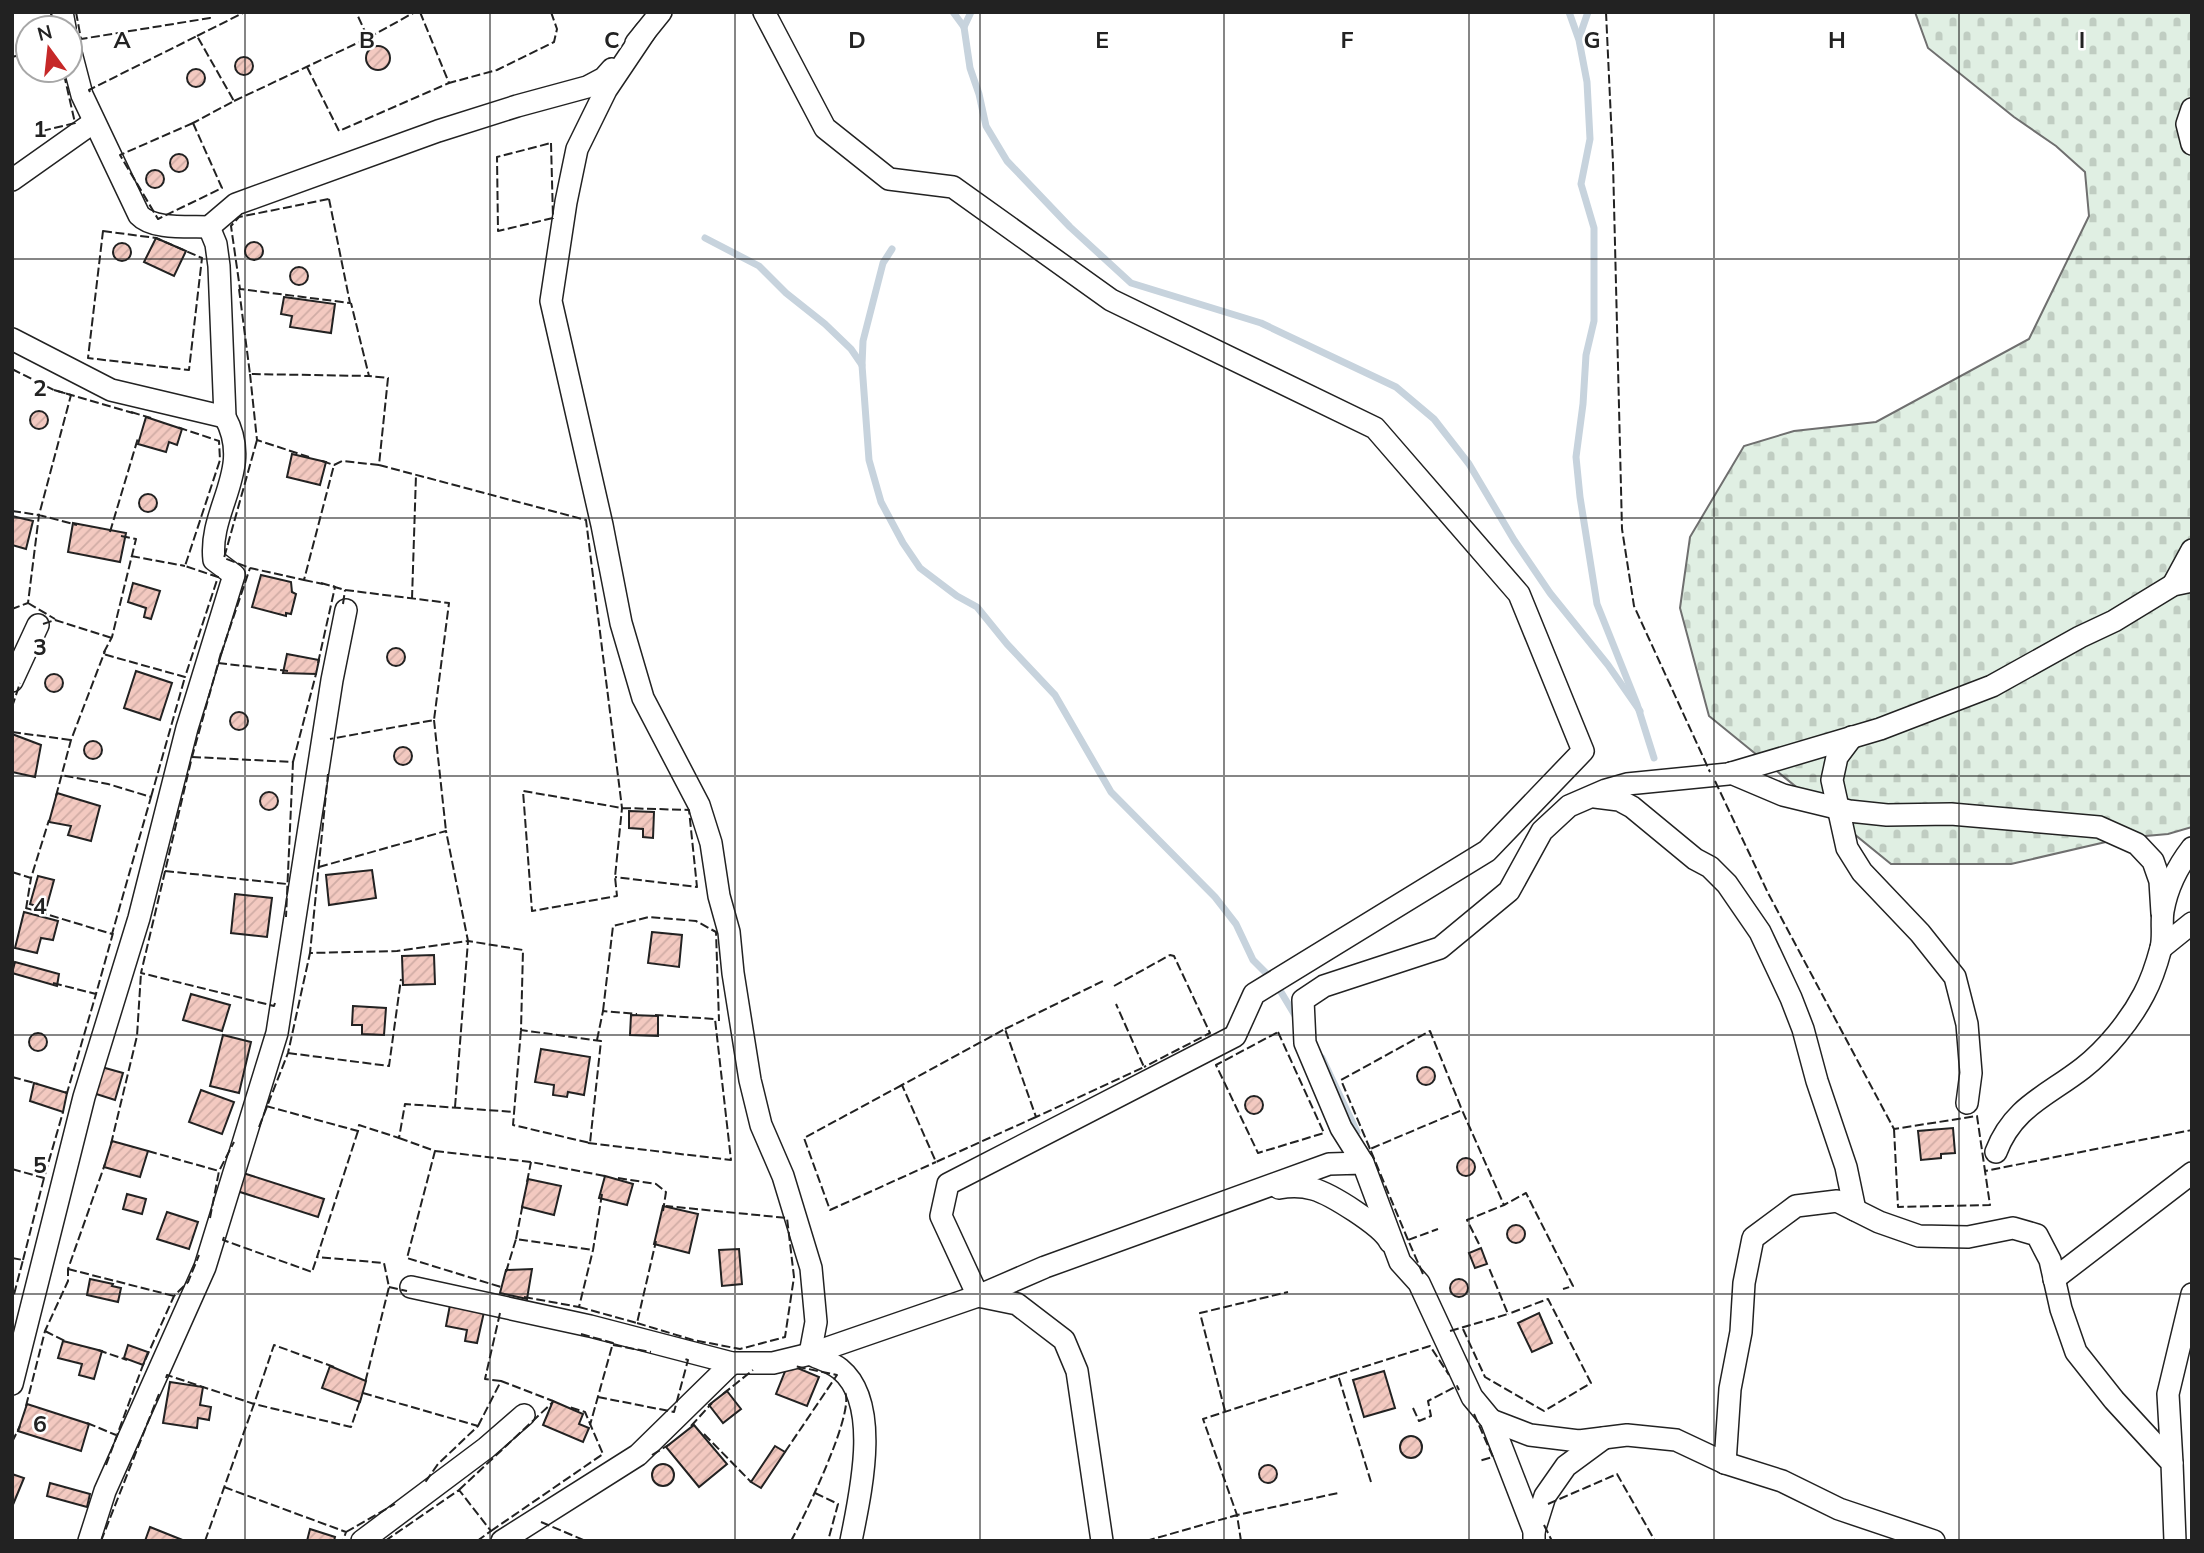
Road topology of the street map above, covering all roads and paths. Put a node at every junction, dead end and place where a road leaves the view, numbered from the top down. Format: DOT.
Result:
graph roads {
  1 [pos="661,12"];
  2 [pos="764,12"];
  3 [pos="645,32"];
  4 [pos="79,84"];
  5 [pos="2192,109"];
  6 [pos="94,122"];
  7 [pos="2192,144"];
  8 [pos="12,180"];
  9 [pos="209,227"];
  10 [pos="12,339"];
  11 [pos="225,417"];
  12 [pos="2192,550"];
  13 [pos="2182,583"];
  14 [pos="346,610"];
  15 [pos="38,625"];
  16 [pos="12,681"];
  17 [pos="1852,737"];
  18 [pos="1731,773"];
  19 [pos="1589,797"];
  20 [pos="1837,808"];
  21 [pos="2192,848"];
  22 [pos="2162,913"];
  23 [pos="2192,923"];
  24 [pos="2161,948"];
  25 [pos="1967,1103"];
  26 [pos="1996,1152"];
  27 [pos="1363,1163"];
  28 [pos="2192,1173"];
  29 [pos="1256,1190"];
  30 [pos="1855,1210"];
  31 [pos="1400,1262"];
  32 [pos="2054,1279"];
  33 [pos="411,1287"];
  34 [pos="2192,1294"];
  35 [pos="978,1296"];
  36 [pos="810,1354"];
  37 [pos="732,1363"];
  38 [pos="12,1384"];
  39 [pos="524,1415"];
  40 [pos="1491,1420"];
  41 [pos="1605,1438"];
  42 [pos="1725,1463"];
  43 [pos="2172,1463"];
  44 [pos="1534,1536"];
  45 [pos="89,1541"];
  46 [pos="362,1541"];
  47 [pos="502,1541"];
  48 [pos="850,1541"];
  49 [pos="1102,1541"];
  50 [pos="1934,1541"];
  51 [pos="2175,1541"];
  1 -- 3 [label="street"];
  2 -- 35 [label="street"];
  3 -- 9 [label="street"];
  3 -- 36 [label="street"];
  4 -- 6 [label="street"];
  5 -- 7 [label="street"];
  6 -- 8 [label="street"];
  6 -- 9 [label="street"];
  9 -- 11 [label="street"];
  10 -- 11 [label="street"];
  11 -- 38 [label="street"];
  12 -- 13 [label="street"];
  13 -- 17 [label="street"];
  14 -- 45 [label="street"];
  15 -- 16 [label="street"];
  17 -- 18 [label="street"];
  17 -- 20 [label="street"];
  18 -- 19 [label="street"];
  18 -- 20 [label="street"];
  19 -- 27 [label="street"];
  19 -- 30 [label="street"];
  20 -- 22 [label="street"];
  20 -- 25 [label="street"];
  21 -- 22 [label="street"];
  22 -- 24 [label="street"];
  23 -- 24 [label="street"];
  24 -- 26 [label="street"];
  27 -- 29 [label="street"];
  27 -- 31 [label="street"];
  28 -- 32 [label="street"];
  29 -- 31 [label="street"];
  29 -- 35 [label="street"];
  30 -- 32 [label="street"];
  30 -- 42 [label="street"];
  31 -- 40 [label="street"];
  32 -- 43 [label="street"];
  33 -- 37 [label="street"];
  34 -- 43 [label="street"];
  35 -- 36 [label="street"];
  35 -- 49 [label="street"];
  36 -- 37 [label="street"];
  36 -- 48 [label="street"];
  37 -- 47 [label="street"];
  39 -- 46 [label="street"];
  40 -- 41 [label="street"];
  40 -- 44 [label="street"];
  41 -- 42 [label="street"];
  41 -- 44 [label="street"];
  42 -- 50 [label="street"];
  43 -- 51 [label="street"];
}
